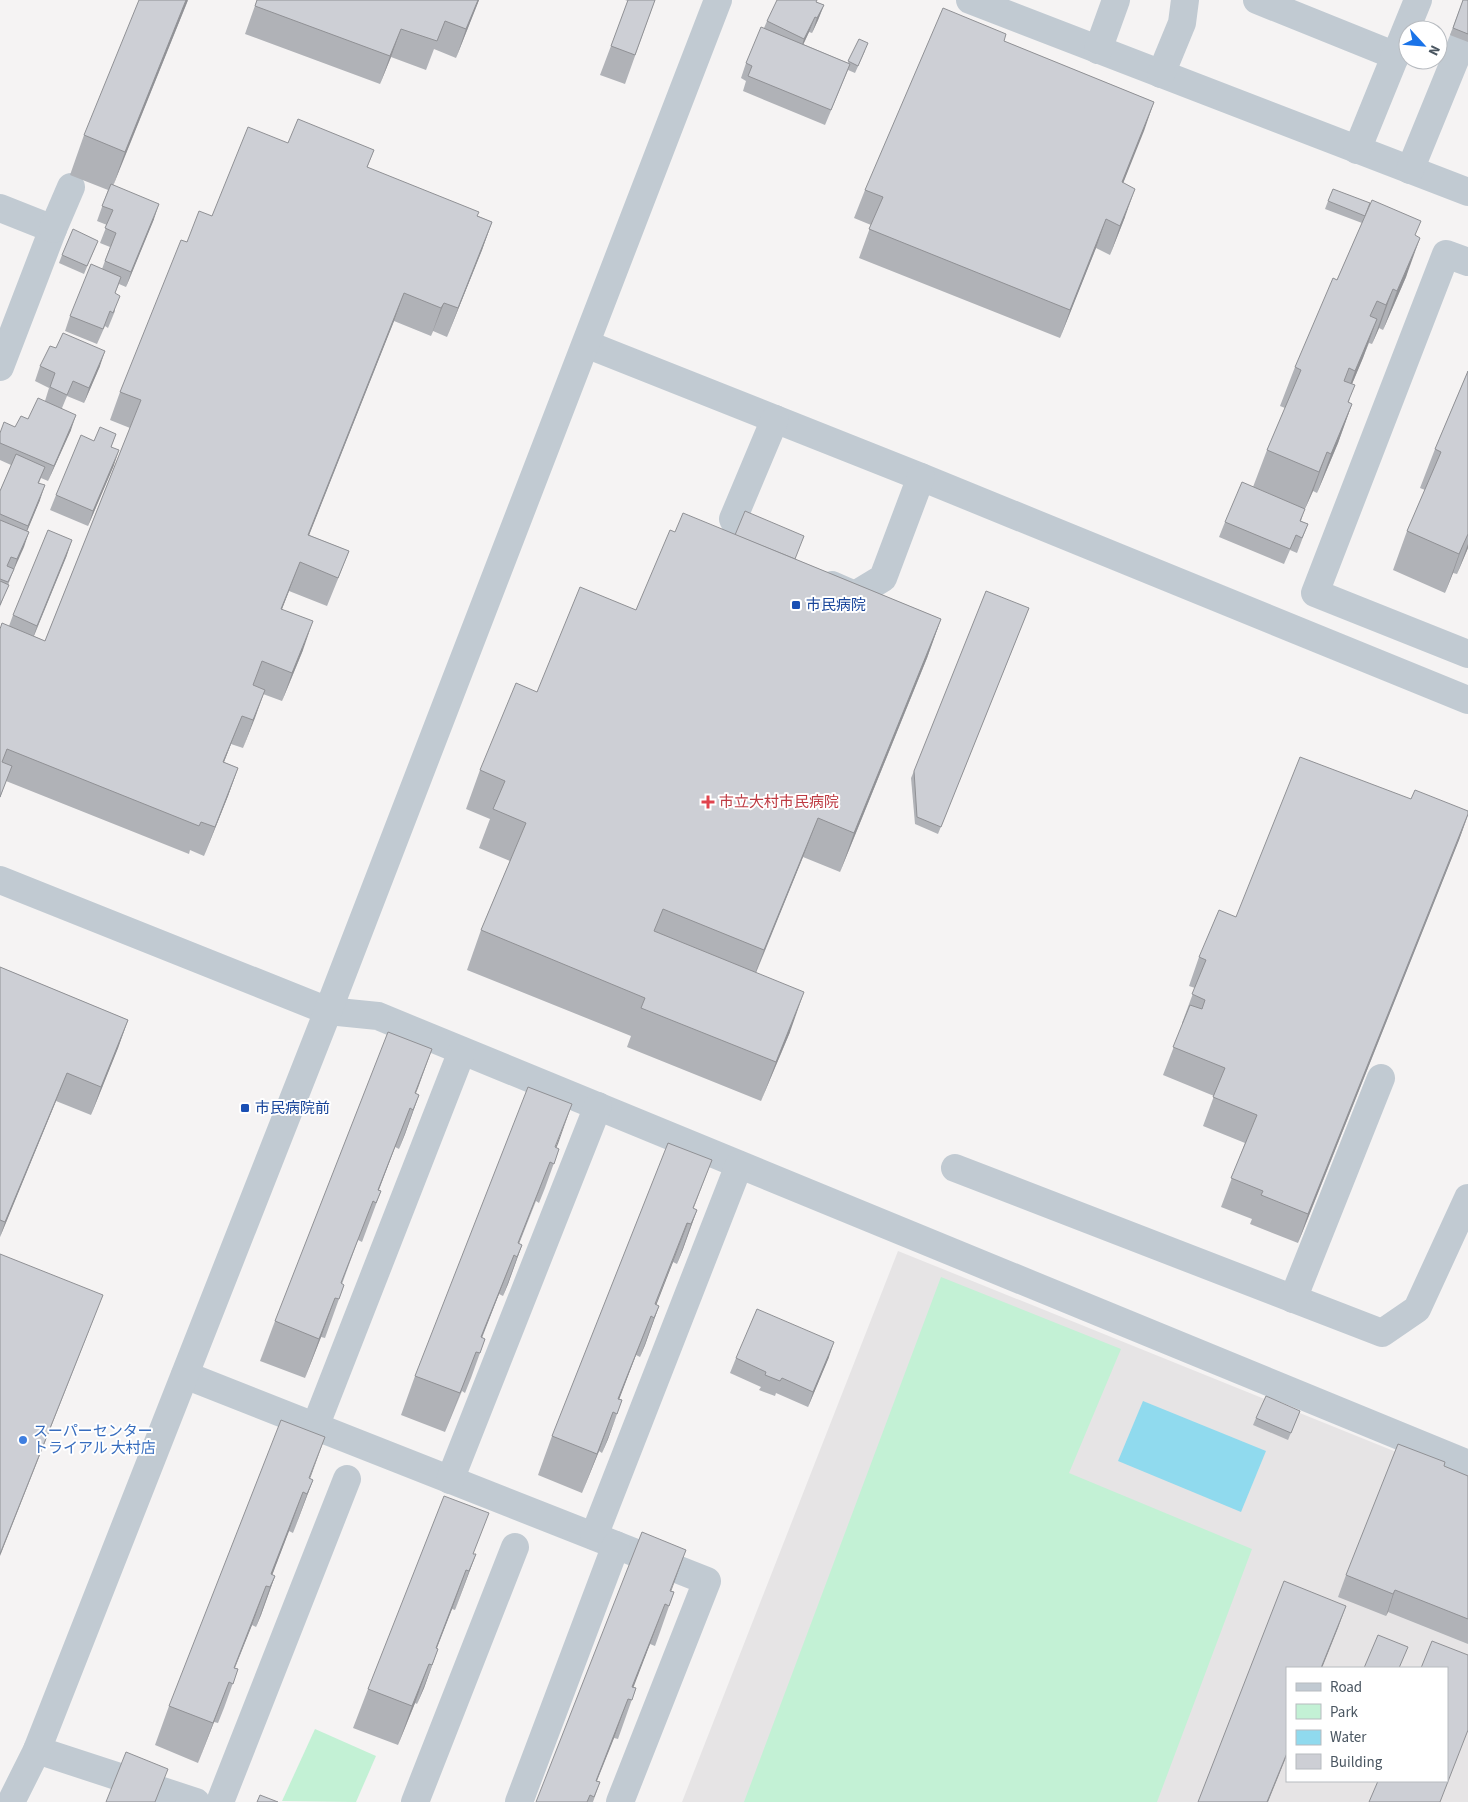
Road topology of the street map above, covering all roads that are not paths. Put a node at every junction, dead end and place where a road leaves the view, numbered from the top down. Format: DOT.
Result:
graph roads {
  1 [pos="718,0"];
  2 [pos="970,0"];
  3 [pos="1116,0"];
  4 [pos="1185,0"];
  5 [pos="1257,0"];
  6 [pos="1418,0"];
  7 [pos="1307,9"];
  8 [pos="1468,28"];
  9 [pos="1098,50"];
  10 [pos="1396,56"];
  11 [pos="1161,74"];
  12 [pos="1357,150"];
  13 [pos="1410,170"];
  14 [pos="1465,183"];
  15 [pos="71,186"];
  16 [pos="0,208"];
  17 [pos="53,229"];
  18 [pos="1468,262"];
  19 [pos="586,344"];
  20 [pos="0,367"];
  21 [pos="774,419"];
  22 [pos="921,477"];
  23 [pos="1466,647"];
  24 [pos="1468,700"];
  25 [pos="0,880"];
  26 [pos="328,1012"];
  27 [pos="462,1051"];
  28 [pos="1381,1078"];
  29 [pos="598,1106"];
  30 [pos="739,1165"];
  31 [pos="955,1168"];
  32 [pos="1468,1198"];
  33 [pos="1293,1299"];
  34 [pos="185,1375"];
  35 [pos="315,1427"];
  36 [pos="1468,1464"];
  37 [pos="347,1479"];
  38 [pos="450,1480"];
  39 [pos="605,1541"];
  40 [pos="515,1547"];
  41 [pos="37,1750"];
  42 [pos="187,1801"];
  43 [pos="11,1802"];
  44 [pos="220,1802"];
  45 [pos="415,1802"];
  46 [pos="519,1802"];
  47 [pos="620,1802"];
  1 -- 19 [label="street"];
  2 -- 9 [label="street"];
  3 -- 9 [label="street"];
  4 -- 11 [label="street"];
  5 -- 7 [label="street"];
  6 -- 10 [label="street"];
  7 -- 10 [label="street"];
  8 -- 13 [label="street"];
  9 -- 11 [label="street"];
  10 -- 12 [label="street"];
  11 -- 12 [label="street"];
  12 -- 13 [label="street"];
  13 -- 14 [label="street"];
  15 -- 17 [label="street"];
  16 -- 17 [label="street"];
  17 -- 20 [label="street"];
  18 -- 23 [label="street"];
  19 -- 21 [label="street"];
  19 -- 26 [label="street"];
  21 -- 22 [label="street"];
  21 -- 22 [label="street"];
  22 -- 24 [label="street"];
  25 -- 26 [label="street"];
  26 -- 27 [label="street"];
  26 -- 34 [label="street"];
  27 -- 29 [label="street"];
  27 -- 35 [label="street"];
  28 -- 33 [label="street"];
  29 -- 30 [label="street"];
  29 -- 38 [label="street"];
  30 -- 36 [label="street"];
  30 -- 39 [label="street"];
  31 -- 33 [label="street"];
  32 -- 33 [label="street"];
  34 -- 35 [label="street"];
  34 -- 41 [label="street"];
  35 -- 38 [label="street"];
  37 -- 44 [label="street"];
  38 -- 39 [label="street"];
  39 -- 46 [label="street"];
  39 -- 47 [label="street"];
  40 -- 45 [label="street"];
  41 -- 42 [label="street"];
  41 -- 43 [label="street"];
}
